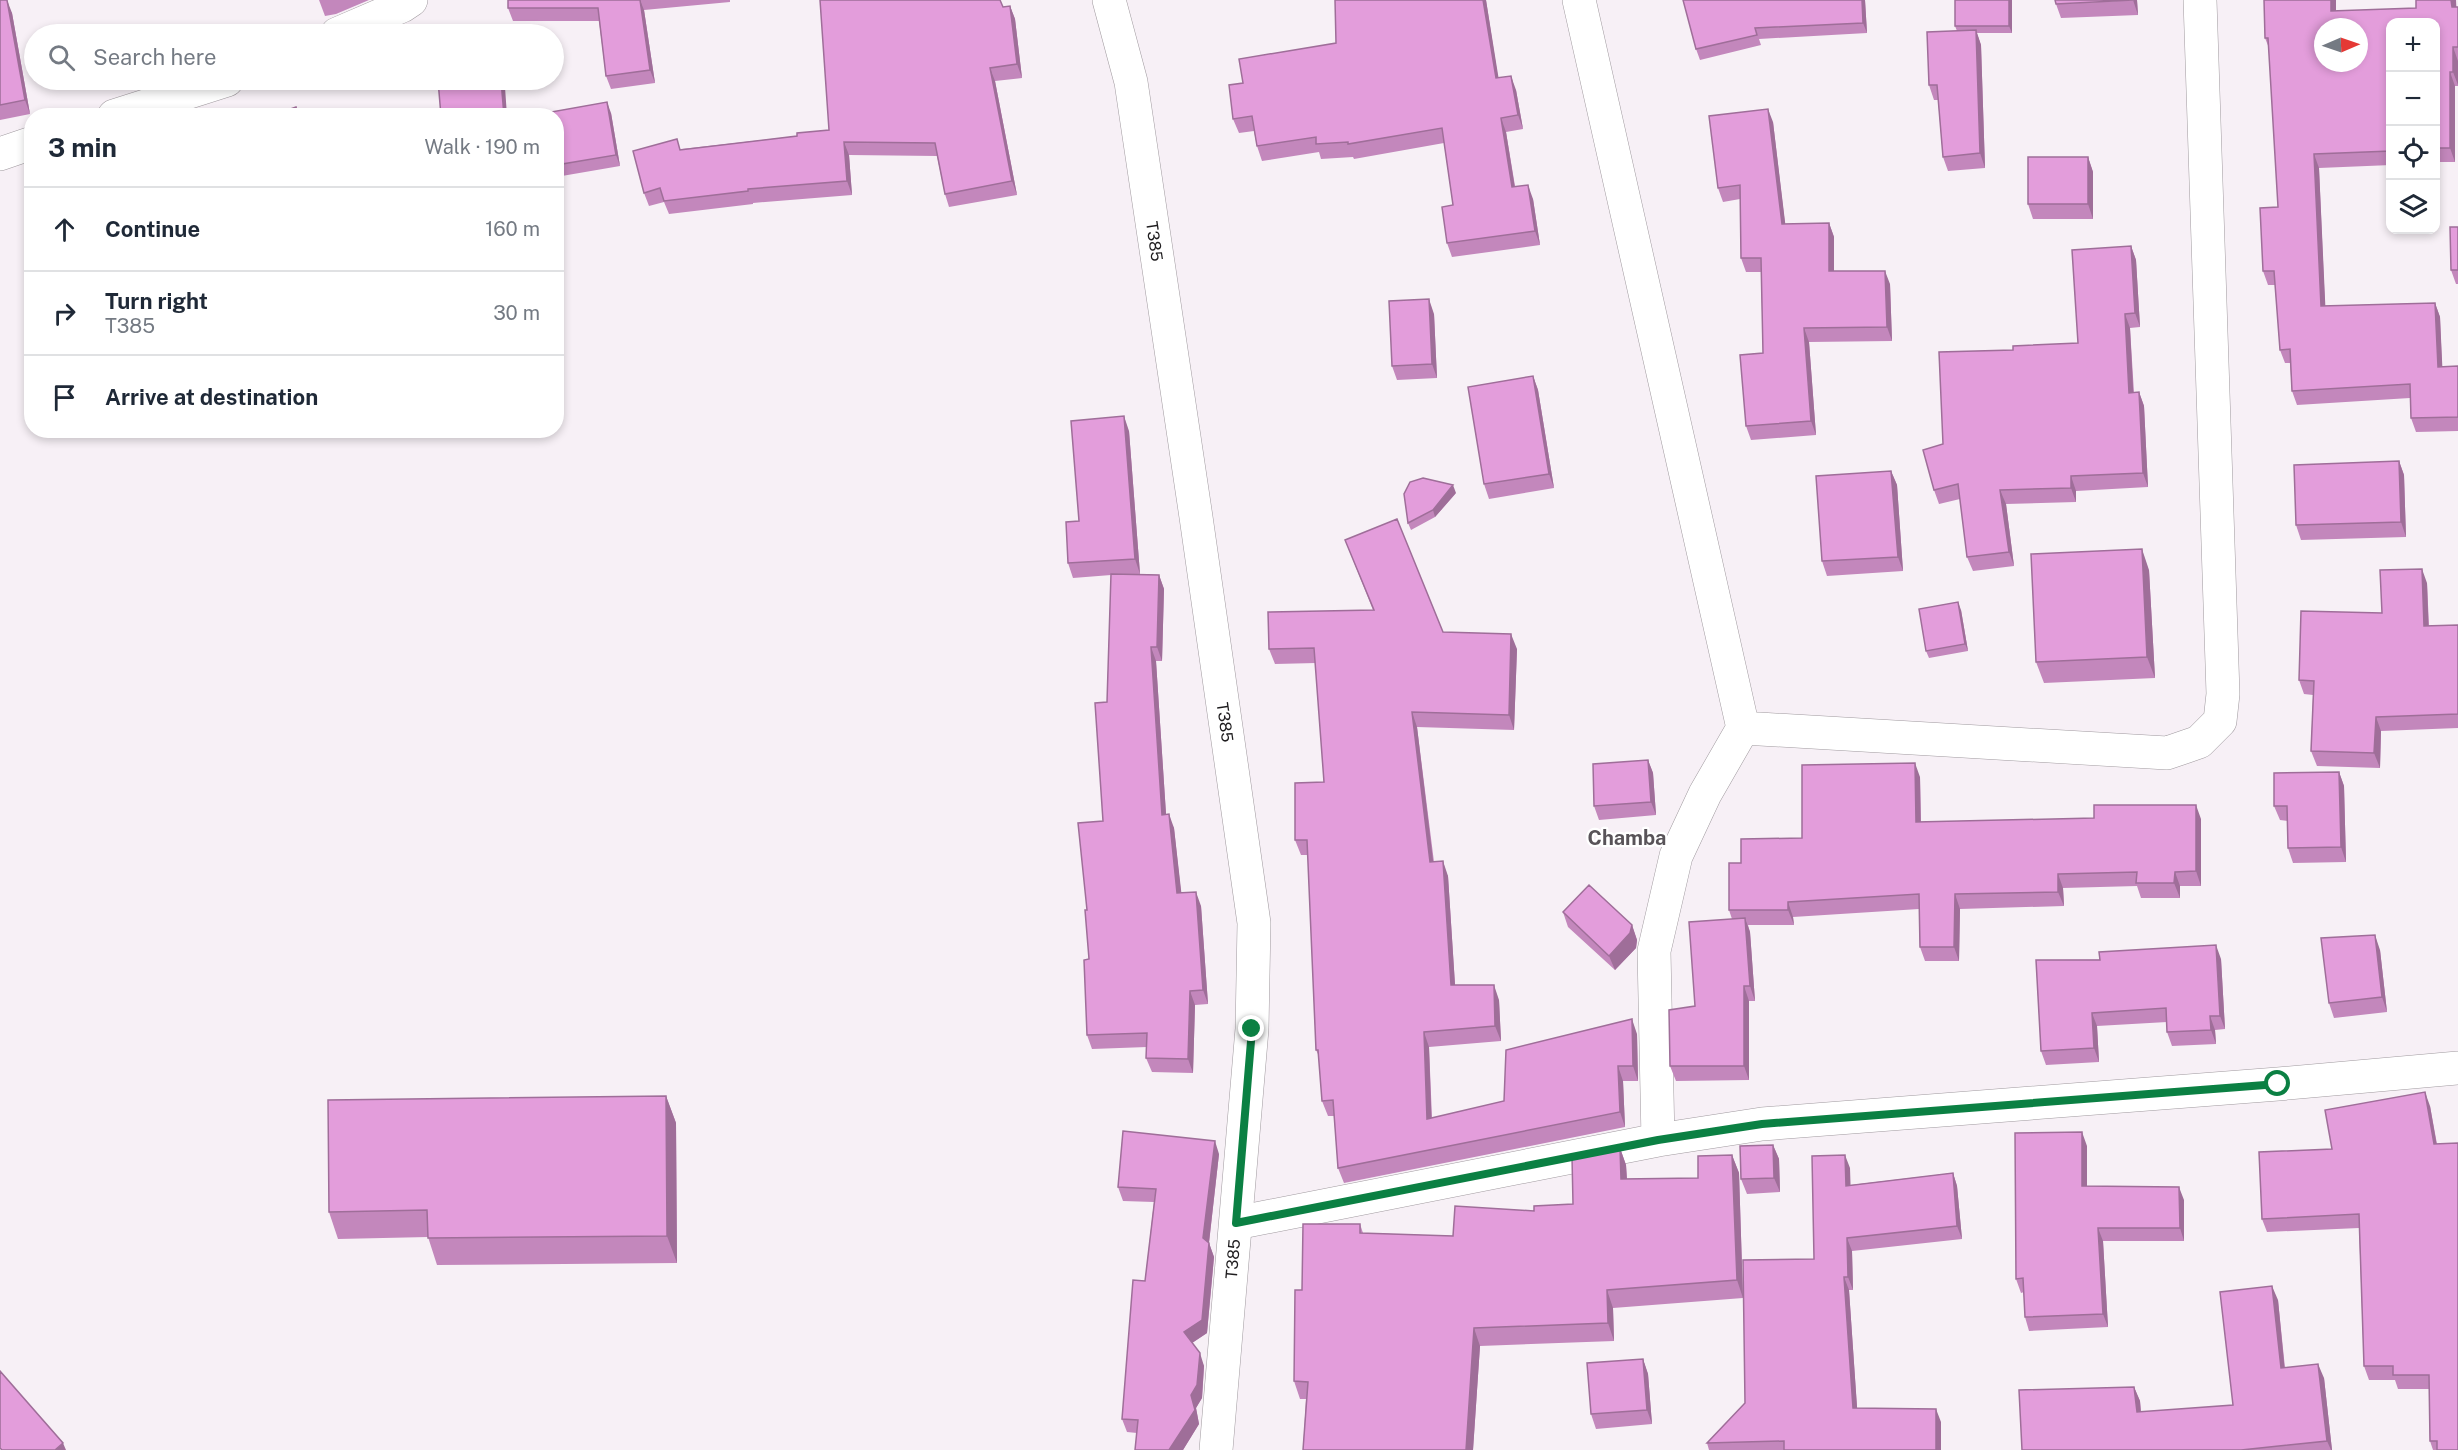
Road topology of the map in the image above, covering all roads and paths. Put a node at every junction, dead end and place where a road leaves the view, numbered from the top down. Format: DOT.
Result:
graph roads {
  1 [pos="411,0"];
  2 [pos="1109,0"];
  3 [pos="1580,0"];
  4 [pos="2200,0"];
  5 [pos="360,24"];
  6 [pos="196,90"];
  7 [pos="139,108"];
  8 [pos="24,146"];
  9 [pos="0,154"];
  10 [pos="1743,728"];
  11 [pos="2458,1068"];
  12 [pos="1658,1140"];
  13 [pos="1236,1223"];
  14 [pos="1216,1450"];
  1 -- 5 [label="street"];
  2 -- 13 [label="street, T385 / T385"];
  3 -- 10 [label="street"];
  4 -- 10 [label="street"];
  6 -- 7 [label="street"];
  8 -- 9 [label="street"];
  10 -- 12 [label="street"];
  11 -- 12 [label="street"];
  12 -- 13 [label="street"];
  13 -- 14 [label="street, T385 / T385"];
}
